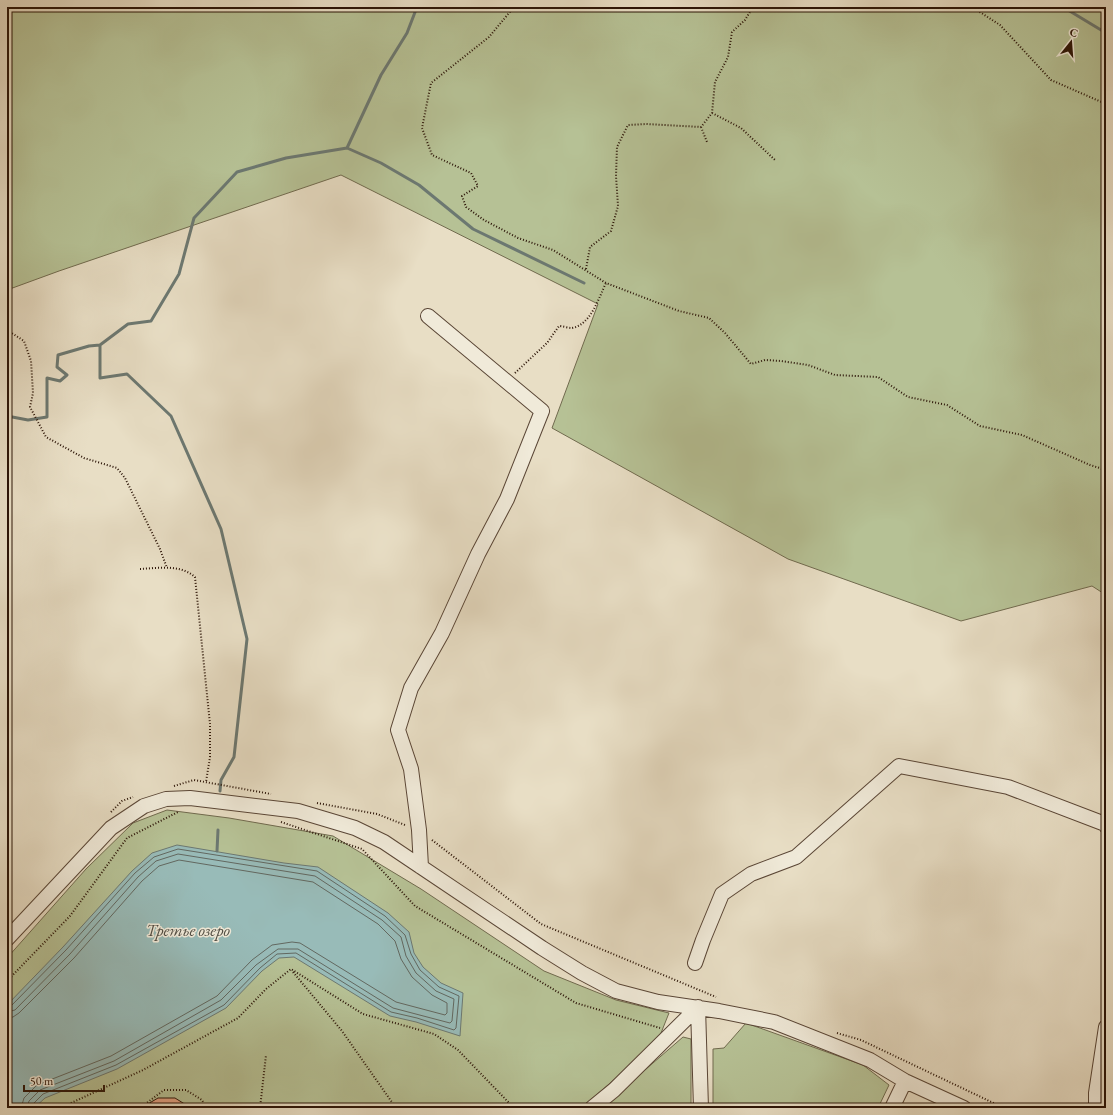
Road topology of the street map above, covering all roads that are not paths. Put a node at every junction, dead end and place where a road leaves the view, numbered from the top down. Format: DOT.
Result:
graph roads {
  1 [pos="428,316"];
  2 [pos="1106,826"];
  3 [pos="421,867"];
  4 [pos="7,939"];
  5 [pos="695,964"];
  6 [pos="698,1007"];
  7 [pos="1106,1027"];
  8 [pos="905,1081"];
  9 [pos="592,1108"];
  10 [pos="701,1108"];
  11 [pos="892,1108"];
  12 [pos="964,1108"];
  13 [pos="1096,1108"];
  1 -- 3 [label="street"];
  2 -- 5 [label="street"];
  3 -- 4 [label="street"];
  3 -- 6 [label="street"];
  6 -- 8 [label="street"];
  6 -- 9 [label="street"];
  6 -- 10 [label="street"];
  7 -- 13 [label="street"];
  8 -- 11 [label="street"];
  8 -- 12 [label="street"];
}
